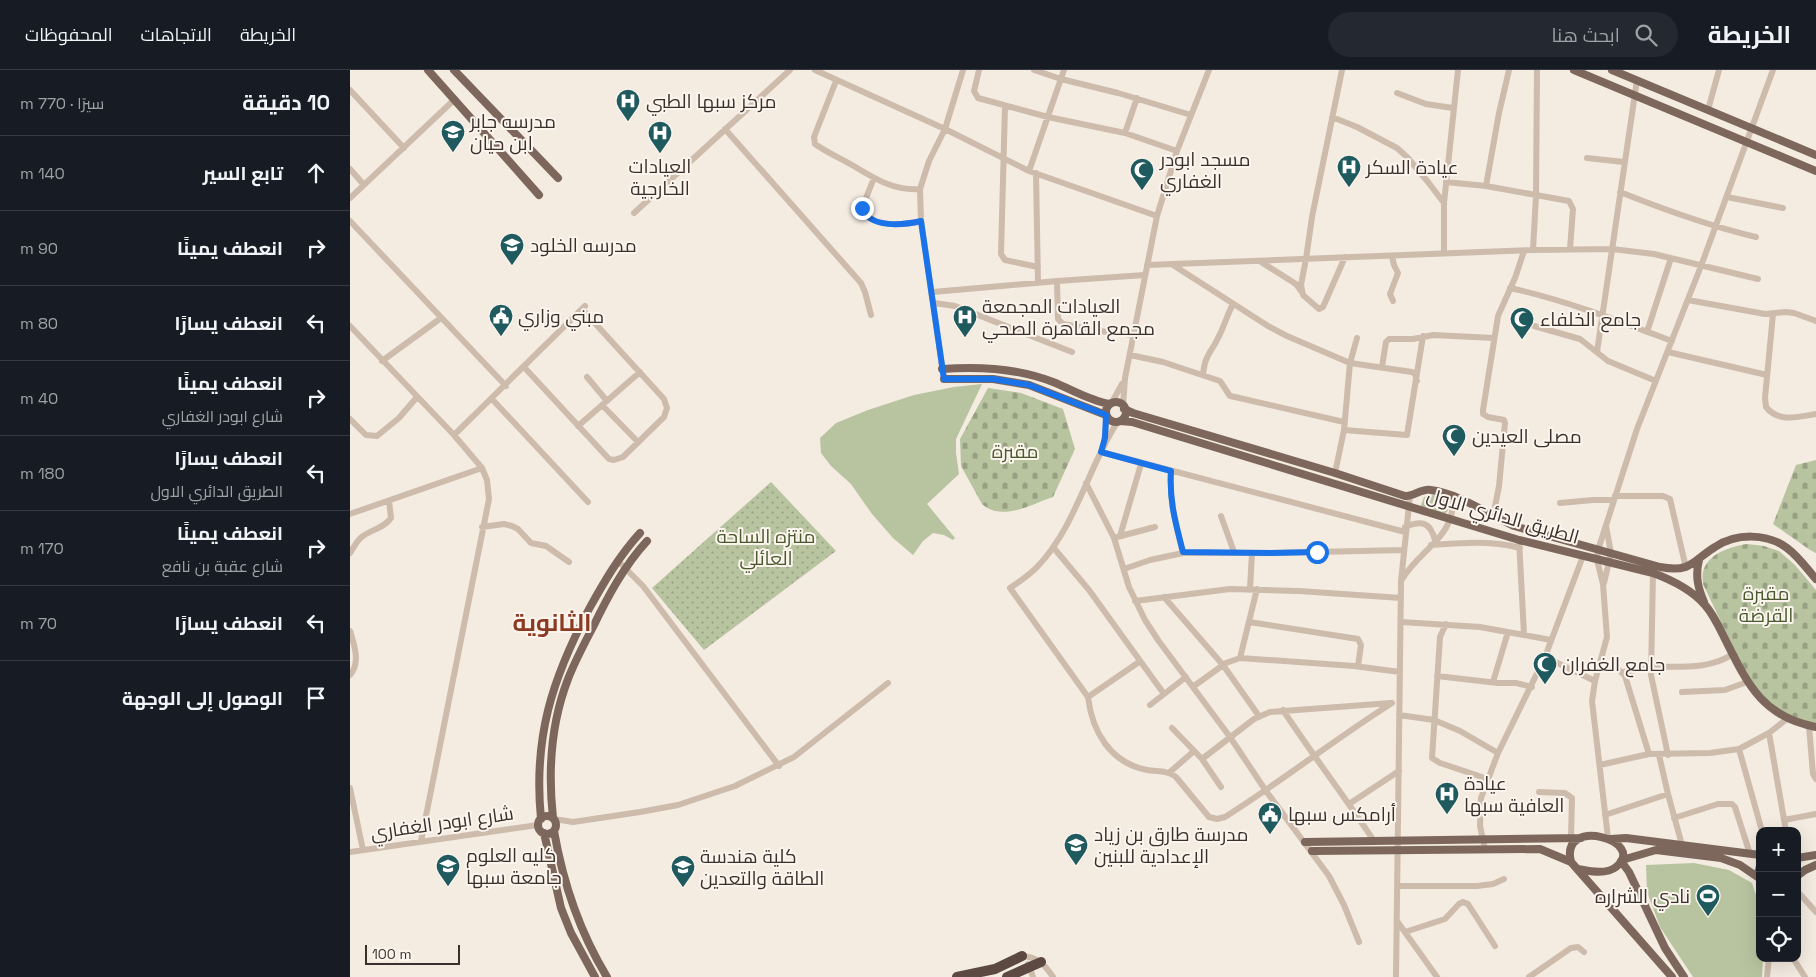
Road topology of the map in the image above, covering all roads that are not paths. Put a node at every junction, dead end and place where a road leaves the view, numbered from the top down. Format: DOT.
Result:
graph roads {
  1 [pos="428,70"];
  2 [pos="454,70"];
  3 [pos="790,70"];
  4 [pos="815,70"];
  5 [pos="963,70"];
  6 [pos="979,70"];
  7 [pos="1034,70"];
  8 [pos="1064,70"];
  9 [pos="1209,70"];
  10 [pos="1342,70"];
  11 [pos="1458,70"];
  12 [pos="1510,70"];
  13 [pos="1537,70"];
  14 [pos="1574,70"];
  15 [pos="1612,70"];
  16 [pos="1719,70"];
  17 [pos="1773,70"];
  18 [pos="1625,72"];
  19 [pos="1061,79"];
  20 [pos="1637,80"];
  21 [pos="836,81"];
  22 [pos="350,90"];
  23 [pos="1623,91"];
  24 [pos="1397,93"];
  25 [pos="1633,95"];
  26 [pos="1137,98"];
  27 [pos="455,99"];
  28 [pos="1005,106"];
  29 [pos="1453,108"];
  30 [pos="1708,110"];
  31 [pos="1191,115"];
  32 [pos="1048,117"];
  33 [pos="1332,117"];
  34 [pos="725,129"];
  35 [pos="945,129"];
  36 [pos="1752,129"];
  37 [pos="1125,133"];
  38 [pos="1747,142"];
  39 [pos="404,148"];
  40 [pos="1177,151"];
  41 [pos="1816,155"];
  42 [pos="1003,157"];
  43 [pos="1587,158"];
  44 [pos="1624,162"];
  45 [pos="350,169"];
  46 [pos="1816,170"];
  47 [pos="1033,172"];
  48 [pos="558,178"];
  49 [pos="874,178"];
  50 [pos="1446,182"];
  51 [pos="364,184"];
  52 [pos="1486,186"];
  53 [pos="920,189"];
  54 [pos="1620,192"];
  55 [pos="539,195"];
  56 [pos="1536,196"];
  57 [pos="1727,197"];
  58 [pos="350,198"];
  59 [pos="1444,203"];
  60 [pos="1783,208"];
  61 [pos="634,213"];
  62 [pos="1157,216"];
  63 [pos="350,221"];
  64 [pos="921,221"];
  65 [pos="1716,226"];
  66 [pos="1756,237"];
  67 [pos="1570,249"];
  68 [pos="1612,249"];
  69 [pos="1533,250"];
  70 [pos="1524,251"];
  71 [pos="1444,253"];
  72 [pos="1392,256"];
  73 [pos="1345,257"];
  74 [pos="1671,258"];
  75 [pos="1306,259"];
  76 [pos="1260,262"];
  77 [pos="1147,265"];
  78 [pos="1173,265"];
  79 [pos="1701,266"];
  80 [pos="1038,267"];
  81 [pos="1145,276"];
  82 [pos="1758,279"];
  83 [pos="1057,281"];
  84 [pos="1038,282"];
  85 [pos="1510,288"];
  86 [pos="1301,291"];
  87 [pos="933,292"];
  88 [pos="1393,300"];
  89 [pos="1688,300"];
  90 [pos="934,303"];
  91 [pos="1234,304"];
  92 [pos="1773,314"];
  93 [pos="870,315"];
  94 [pos="1602,315"];
  95 [pos="441,318"];
  96 [pos="1816,321"];
  97 [pos="350,326"];
  98 [pos="1534,326"];
  99 [pos="1647,332"];
  100 [pos="1133,335"];
  101 [pos="1423,336"];
  102 [pos="1357,338"];
  103 [pos="1494,338"];
  104 [pos="1672,342"];
  105 [pos="1072,352"];
  106 [pos="1597,352"];
  107 [pos="1668,352"];
  108 [pos="1130,355"];
  109 [pos="382,361"];
  110 [pos="1350,363"];
  111 [pos="524,367"];
  112 [pos="1382,367"];
  113 [pos="942,368"];
  114 [pos="640,372"];
  115 [pos="1203,375"];
  116 [pos="1767,375"];
  117 [pos="587,377"];
  118 [pos="1125,378"];
  119 [pos="944,379"];
  120 [pos="1417,380"];
  121 [pos="1656,382"];
  122 [pos="506,386"];
  123 [pos="417,397"];
  124 [pos="492,399"];
  125 [pos="605,403"];
  126 [pos="1111,404"];
  127 [pos="1124,408"];
  128 [pos="1816,414"];
  129 [pos="1107,416"];
  130 [pos="350,419"];
  131 [pos="1119,421"];
  132 [pos="1344,422"];
  133 [pos="578,426"];
  134 [pos="1344,430"];
  135 [pos="454,435"];
  136 [pos="638,442"];
  137 [pos="1102,450"];
  138 [pos="1141,464"];
  139 [pos="482,468"];
  140 [pos="1171,471"];
  141 [pos="1335,473"];
  142 [pos="1086,483"];
  143 [pos="1410,496"];
  144 [pos="1454,496"];
  145 [pos="1615,498"];
  146 [pos="389,502"];
  147 [pos="588,502"];
  148 [pos="1560,503"];
  149 [pos="1408,506"];
  150 [pos="350,514"];
  151 [pos="1221,516"];
  152 [pos="1492,517"];
  153 [pos="1450,520"];
  154 [pos="1606,525"];
  155 [pos="482,526"];
  156 [pos="1155,527"];
  157 [pos="1405,530"];
  158 [pos="640,533"];
  159 [pos="1117,537"];
  160 [pos="648,540"];
  161 [pos="1519,540"];
  162 [pos="1433,542"];
  163 [pos="1053,547"];
  164 [pos="1520,548"];
  165 [pos="1404,550"];
  166 [pos="1598,550"];
  167 [pos="1183,552"];
  168 [pos="1234,552"];
  169 [pos="1252,552"];
  170 [pos="350,553"];
  171 [pos="1611,553"];
  172 [pos="1583,556"];
  173 [pos="1596,560"];
  174 [pos="1699,560"];
  175 [pos="618,561"];
  176 [pos="568,562"];
  177 [pos="1609,563"];
  178 [pos="626,567"];
  179 [pos="1686,568"];
  180 [pos="1124,569"];
  181 [pos="1653,573"];
  182 [pos="1816,579"];
  183 [pos="1401,581"];
  184 [pos="1604,584"];
  185 [pos="1250,589"];
  186 [pos="1257,589"];
  187 [pos="1164,597"];
  188 [pos="1401,598"];
  189 [pos="1134,600"];
  190 [pos="1705,605"];
  191 [pos="1249,622"];
  192 [pos="1401,622"];
  193 [pos="1446,624"];
  194 [pos="350,631"];
  195 [pos="1508,632"];
  196 [pos="1524,634"];
  197 [pos="1551,640"];
  198 [pos="1733,654"];
  199 [pos="1545,657"];
  200 [pos="1240,658"];
  201 [pos="1139,662"];
  202 [pos="1223,665"];
  203 [pos="1358,666"];
  204 [pos="1651,667"];
  205 [pos="1598,669"];
  206 [pos="1400,672"];
  207 [pos="1623,672"];
  208 [pos="350,674"];
  209 [pos="1438,676"];
  210 [pos="1186,677"];
  211 [pos="1594,681"];
  212 [pos="1493,682"];
  213 [pos="1747,682"];
  214 [pos="888,683"];
  215 [pos="1194,686"];
  216 [pos="1532,687"];
  217 [pos="1682,692"];
  218 [pos="1164,694"];
  219 [pos="1088,697"];
  220 [pos="1396,702"];
  221 [pos="1150,704"];
  222 [pos="1283,710"];
  223 [pos="1399,715"];
  224 [pos="1259,716"];
  225 [pos="1788,718"];
  226 [pos="1434,720"];
  227 [pos="1812,727"];
  228 [pos="1172,728"];
  229 [pos="1769,733"];
  230 [pos="1230,737"];
  231 [pos="1739,748"];
  232 [pos="1194,751"];
  233 [pos="1498,753"];
  234 [pos="1649,754"];
  235 [pos="1313,755"];
  236 [pos="1659,755"];
  237 [pos="1668,755"];
  238 [pos="1202,759"];
  239 [pos="1600,765"];
  240 [pos="779,766"];
  241 [pos="1399,770"];
  242 [pos="1170,772"];
  243 [pos="1488,779"];
  244 [pos="1816,779"];
  245 [pos="1221,787"];
  246 [pos="350,788"];
  247 [pos="1266,791"];
  248 [pos="1539,792"];
  249 [pos="1668,794"];
  250 [pos="1349,804"];
  251 [pos="1816,814"];
  252 [pos="1605,815"];
  253 [pos="1674,818"];
  254 [pos="553,819"];
  255 [pos="1784,820"];
  256 [pos="540,822"];
  257 [pos="573,822"];
  258 [pos="1761,827"];
  259 [pos="1785,827"];
  260 [pos="555,830"];
  261 [pos="544,834"];
  262 [pos="1571,837"];
  263 [pos="1583,838"];
  264 [pos="1609,838"];
  265 [pos="1397,840"];
  266 [pos="1482,840"];
  267 [pos="421,841"];
  268 [pos="1374,841"];
  269 [pos="1305,842"];
  270 [pos="1682,844"];
  271 [pos="1485,849"];
  272 [pos="363,850"];
  273 [pos="1397,850"];
  274 [pos="1312,851"];
  275 [pos="350,852"];
  276 [pos="1750,854"];
  277 [pos="1756,855"];
  278 [pos="1816,855"];
  279 [pos="1801,857"];
  280 [pos="1622,861"];
  281 [pos="1572,862"];
  282 [pos="1816,865"];
  283 [pos="1578,869"];
  284 [pos="1801,873"];
  285 [pos="1756,877"];
  286 [pos="1504,879"];
  287 [pos="1396,886"];
  288 [pos="1801,898"];
  289 [pos="1816,912"];
  290 [pos="1396,921"];
  291 [pos="1405,932"];
  292 [pos="1359,942"];
  293 [pos="1495,946"];
  294 [pos="1584,952"];
  295 [pos="1026,956"];
  296 [pos="1041,962"];
  297 [pos="1769,962"];
  298 [pos="1796,962"];
  299 [pos="1031,972"];
  300 [pos="595,977"];
  301 [pos="606,977"];
  302 [pos="957,977"];
  303 [pos="1007,977"];
  304 [pos="1053,977"];
  305 [pos="1396,977"];
  306 [pos="1437,977"];
  307 [pos="1529,977"];
  308 [pos="1672,977"];
  309 [pos="1684,977"];
  310 [pos="1767,977"];
  311 [pos="1805,977"];
  1 -- 27 [label="main road"];
  2 -- 48 [label="main road"];
  3 -- 34 [label="street"];
  4 -- 21 [label="street"];
  5 -- 35 [label="street"];
  6 -- 28 [label="street"];
  7 -- 19 [label="street"];
  8 -- 19 [label="street"];
  9 -- 31 [label="street"];
  10 -- 33 [label="street"];
  11 -- 29 [label="street"];
  12 -- 52 [label="street"];
  13 -- 56 [label="street"];
  14 -- 23 [label="main road"];
  15 -- 18 [label="main road"];
  16 -- 30 [label="street"];
  17 -- 36 [label="street"];
  18 -- 20 [label="main road"];
  18 -- 23 [label="main road"];
  19 -- 26 [label="street"];
  19 -- 32 [label="street"];
  20 -- 25 [label="street"];
  20 -- 30 [label="main road"];
  21 -- 35 [label="street"];
  21 -- 49 [label="street"];
  22 -- 39 [label="street"];
  23 -- 25 [label="main road"];
  24 -- 29 [label="street"];
  25 -- 38 [label="main road"];
  25 -- 44 [label="street"];
  26 -- 31 [label="street"];
  26 -- 37 [label="street"];
  27 -- 39 [label="street"];
  27 -- 55 [label="main road"];
  28 -- 32 [label="street"];
  28 -- 42 [label="street"];
  29 -- 50 [label="street"];
  30 -- 36 [label="main road"];
  31 -- 40 [label="street"];
  32 -- 37 [label="street"];
  32 -- 47 [label="street"];
  33 -- 59 [label="street"];
  33 -- 75 [label="street"];
  34 -- 61 [label="street"];
  34 -- 93 [label="street"];
  35 -- 42 [label="street"];
  35 -- 53 [label="street"];
  36 -- 38 [label="street"];
  36 -- 41 [label="main road"];
  37 -- 40 [label="street"];
  38 -- 46 [label="main road"];
  38 -- 57 [label="street"];
  39 -- 51 [label="street"];
  40 -- 62 [label="street"];
  42 -- 47 [label="street"];
  42 -- 80 [label="street"];
  43 -- 44 [label="street"];
  44 -- 54 [label="street"];
  45 -- 51 [label="street"];
  47 -- 62 [label="street"];
  47 -- 80 [label="street"];
  49 -- 53 [label="street"];
  49 -- 64 [label="street"];
  50 -- 52 [label="street"];
  50 -- 59 [label="street"];
  51 -- 58 [label="street"];
  52 -- 56 [label="street"];
  53 -- 64 [label="street"];
  54 -- 65 [label="street"];
  54 -- 68 [label="street"];
  56 -- 67 [label="street"];
  56 -- 69 [label="street"];
  57 -- 60 [label="street"];
  57 -- 65 [label="street"];
  59 -- 71 [label="street"];
  62 -- 77 [label="street"];
  63 -- 95 [label="street"];
  64 -- 87 [label="street"];
  65 -- 66 [label="street"];
  65 -- 79 [label="street"];
  67 -- 68 [label="street"];
  67 -- 69 [label="street"];
  68 -- 74 [label="street"];
  68 -- 94 [label="street"];
  69 -- 70 [label="street"];
  70 -- 71 [label="street"];
  70 -- 85 [label="street"];
  71 -- 72 [label="street"];
  72 -- 73 [label="street"];
  72 -- 88 [label="street"];
  73 -- 75 [label="street"];
  73 -- 86 [label="street"];
  74 -- 79 [label="street"];
  74 -- 99 [label="street"];
  75 -- 76 [label="street"];
  75 -- 86 [label="street"];
  76 -- 78 [label="street"];
  76 -- 86 [label="street"];
  77 -- 78 [label="street"];
  77 -- 81 [label="street"];
  78 -- 91 [label="street"];
  79 -- 82 [label="street"];
  79 -- 89 [label="street"];
  80 -- 84 [label="street"];
  81 -- 83 [label="street"];
  81 -- 100 [label="street"];
  83 -- 84 [label="street"];
  83 -- 100 [label="street"];
  84 -- 87 [label="street"];
  85 -- 94 [label="street"];
  85 -- 103 [label="street"];
  87 -- 90 [label="street"];
  89 -- 92 [label="street"];
  89 -- 104 [label="street"];
  90 -- 105 [label="street"];
  90 -- 113 [label="street"];
  91 -- 110 [label="street"];
  91 -- 115 [label="street"];
  92 -- 96 [label="street"];
  92 -- 116 [label="street"];
  94 -- 99 [label="street"];
  94 -- 106 [label="street"];
  95 -- 109 [label="street"];
  95 -- 122 [label="street"];
  97 -- 109 [label="street"];
  98 -- 106 [label="street"];
  99 -- 104 [label="street"];
  100 -- 108 [label="street"];
  101 -- 103 [label="street"];
  101 -- 112 [label="street"];
  101 -- 120 [label="street"];
  102 -- 110 [label="street"];
  103 -- 152 [label="street"];
  104 -- 107 [label="street"];
  106 -- 121 [label="street"];
  107 -- 116 [label="street"];
  107 -- 121 [label="street"];
  108 -- 115 [label="street"];
  108 -- 118 [label="street"];
  109 -- 123 [label="street"];
  110 -- 112 [label="street"];
  110 -- 132 [label="street"];
  111 -- 114 [label="street"];
  111 -- 122 [label="street"];
  111 -- 133 [label="street"];
  112 -- 120 [label="street"];
  113 -- 119 [label="street"];
  113 -- 126 [label="main road"];
  114 -- 125 [label="street"];
  114 -- 136 [label="street"];
  115 -- 132 [label="street"];
  116 -- 128 [label="street"];
  117 -- 125 [label="street"];
  118 -- 126 [label="street"];
  118 -- 127 [label="street"];
  119 -- 129 [label="main road"];
  120 -- 134 [label="street"];
  121 -- 145 [label="street"];
  122 -- 124 [label="street"];
  123 -- 130 [label="street"];
  123 -- 135 [label="street"];
  124 -- 135 [label="street"];
  124 -- 147 [label="street"];
  125 -- 133 [label="street"];
  125 -- 136 [label="street"];
  126 -- 127 [label="main road"];
  126 -- 129 [label="main road"];
  127 -- 131 [label="main road"];
  127 -- 141 [label="main road, الطريق الدائري الاول"];
  129 -- 131 [label="main road"];
  129 -- 137 [label="street"];
  131 -- 137 [label="street"];
  131 -- 149 [label="main road, الطريق الدائري الاول"];
  132 -- 134 [label="street"];
  133 -- 136 [label="street"];
  134 -- 141 [label="street"];
  135 -- 139 [label="street"];
  137 -- 138 [label="street"];
  137 -- 142 [label="street"];
  138 -- 140 [label="street"];
  138 -- 159 [label="street"];
  139 -- 146 [label="street"];
  139 -- 155 [label="street"];
  140 -- 157 [label="street"];
  140 -- 167 [label="street"];
  141 -- 143 [label="main road, الطريق الدائري الاول"];
  142 -- 159 [label="street"];
  142 -- 163 [label="street"];
  143 -- 144 [label="main road, الطريق الدائري الاول"];
  143 -- 149 [label="street"];
  144 -- 152 [label="main road, الطريق الدائري الاول"];
  144 -- 153 [label="street"];
  145 -- 148 [label="street"];
  145 -- 154 [label="street"];
  145 -- 179 [label="street"];
  146 -- 150 [label="street"];
  146 -- 170 [label="street"];
  149 -- 153 [label="main road, الطريق الدائري الاول"];
  149 -- 157 [label="street"];
  151 -- 168 [label="street"];
  152 -- 166 [label="main road, الطريق الدائري الاول"];
  153 -- 161 [label="main road, الطريق الدائري الاول"];
  153 -- 162 [label="street"];
  154 -- 166 [label="street"];
  154 -- 171 [label="street"];
  155 -- 176 [label="street"];
  155 -- 267 [label="street"];
  156 -- 159 [label="street"];
  157 -- 162 [label="street"];
  157 -- 165 [label="street"];
  158 -- 175 [label="main road"];
  159 -- 180 [label="street"];
  160 -- 178 [label="main road"];
  161 -- 164 [label="street"];
  161 -- 172 [label="main road, الطريق الدائري الاول"];
  162 -- 164 [label="street"];
  162 -- 183 [label="street"];
  163 -- 201 [label="street"];
  163 -- 219 [label="street"];
  164 -- 196 [label="street"];
  165 -- 169 [label="street"];
  165 -- 183 [label="street"];
  166 -- 171 [label="main road, الطريق الدائري الاول"];
  166 -- 173 [label="street"];
  167 -- 168 [label="street"];
  167 -- 180 [label="street"];
  168 -- 169 [label="street"];
  169 -- 185 [label="street"];
  171 -- 177 [label="street"];
  171 -- 179 [label="main road, الطريق الدائري الاول"];
  172 -- 173 [label="main road, الطريق الدائري الاول"];
  172 -- 197 [label="street"];
  173 -- 177 [label="main road, الطريق الدائري الاول"];
  173 -- 184 [label="street"];
  174 -- 179 [label="main road"];
  174 -- 182 [label="main road"];
  174 -- 190 [label="main road"];
  175 -- 178 [label="street"];
  175 -- 256 [label="main road"];
  177 -- 181 [label="main road, الطريق الدائري الاول"];
  177 -- 184 [label="street"];
  178 -- 240 [label="street"];
  178 -- 254 [label="main road"];
  180 -- 189 [label="street"];
  181 -- 190 [label="main road, الطريق الدائري الاول"];
  181 -- 204 [label="street"];
  183 -- 188 [label="street"];
  184 -- 205 [label="street"];
  185 -- 186 [label="street"];
  185 -- 187 [label="street"];
  186 -- 188 [label="street"];
  186 -- 191 [label="street"];
  187 -- 189 [label="street"];
  187 -- 202 [label="street"];
  188 -- 192 [label="street"];
  189 -- 210 [label="street"];
  190 -- 198 [label="main road, الطريق الدائري الاول"];
  191 -- 200 [label="street"];
  191 -- 203 [label="street"];
  192 -- 193 [label="street"];
  192 -- 206 [label="street"];
  193 -- 195 [label="street"];
  193 -- 209 [label="street"];
  194 -- 208 [label="street"];
  195 -- 196 [label="street"];
  195 -- 212 [label="street"];
  196 -- 197 [label="street"];
  197 -- 199 [label="street"];
  198 -- 204 [label="street"];
  198 -- 213 [label="main road, الطريق الدائري الاول"];
  199 -- 211 [label="street"];
  199 -- 216 [label="street"];
  200 -- 202 [label="street"];
  200 -- 203 [label="street"];
  201 -- 218 [label="street"];
  201 -- 219 [label="street"];
  202 -- 215 [label="street"];
  202 -- 224 [label="street"];
  203 -- 206 [label="street"];
  204 -- 207 [label="street"];
  204 -- 237 [label="street"];
  205 -- 207 [label="street"];
  205 -- 211 [label="street"];
  206 -- 220 [label="street"];
  207 -- 234 [label="street"];
  209 -- 212 [label="street"];
  209 -- 226 [label="street"];
  210 -- 215 [label="street"];
  210 -- 218 [label="street"];
  211 -- 239 [label="street"];
  212 -- 216 [label="street"];
  213 -- 217 [label="street"];
  213 -- 225 [label="main road, الطريق الدائري الاول"];
  214 -- 240 [label="street"];
  215 -- 230 [label="street"];
  216 -- 233 [label="street"];
  218 -- 221 [label="street"];
  219 -- 242 [label="street"];
  220 -- 222 [label="street"];
  220 -- 223 [label="street"];
  220 -- 235 [label="street"];
  222 -- 224 [label="street"];
  222 -- 235 [label="street"];
  223 -- 226 [label="street"];
  223 -- 241 [label="street"];
  224 -- 230 [label="street"];
  225 -- 227 [label="main road, الطريق الدائري الاول"];
  225 -- 229 [label="street"];
  226 -- 233 [label="street"];
  226 -- 243 [label="street"];
  227 -- 244 [label="street"];
  228 -- 232 [label="street"];
  229 -- 231 [label="street"];
  229 -- 255 [label="street"];
  230 -- 238 [label="street"];
  230 -- 247 [label="street"];
  231 -- 237 [label="street"];
  231 -- 258 [label="street"];
  232 -- 238 [label="street"];
  232 -- 242 [label="street"];
  233 -- 243 [label="street"];
  234 -- 236 [label="street"];
  234 -- 239 [label="street"];
  235 -- 247 [label="street"];
  235 -- 250 [label="street"];
  236 -- 237 [label="street"];
  236 -- 249 [label="street"];
  238 -- 245 [label="street"];
  239 -- 252 [label="street"];
  240 -- 257 [label="street"];
  241 -- 250 [label="street"];
  241 -- 265 [label="street"];
  242 -- 247 [label="street"];
  243 -- 266 [label="street"];
  246 -- 272 [label="street"];
  247 -- 269 [label="street"];
  248 -- 262 [label="street"];
  249 -- 252 [label="street"];
  249 -- 253 [label="street"];
  250 -- 268 [label="street"];
  251 -- 255 [label="street"];
  252 -- 264 [label="street"];
  253 -- 270 [label="street"];
  253 -- 276 [label="street"];
  254 -- 256 [label="main road"];
  254 -- 257 [label="street"];
  254 -- 260 [label="main road"];
  255 -- 259 [label="street"];
  256 -- 261 [label="main road"];
  256 -- 267 [label="street, شارع ابودر الغفاري"];
  257 -- 260 [label="street"];
  260 -- 261 [label="main road"];
  260 -- 301 [label="main road"];
  261 -- 300 [label="main road"];
  262 -- 263 [label="main road"];
  262 -- 266 [label="main road"];
  263 -- 264 [label="main road"];
  263 -- 281 [label="main road"];
  264 -- 270 [label="main road"];
  264 -- 280 [label="main road"];
  265 -- 266 [label="main road"];
  265 -- 268 [label="main road"];
  265 -- 273 [label="street"];
  266 -- 271 [label="street"];
  267 -- 272 [label="street, شارع ابودر الغفاري"];
  268 -- 269 [label="main road"];
  269 -- 274 [label="street"];
  270 -- 276 [label="main road"];
  271 -- 273 [label="main road"];
  271 -- 281 [label="main road"];
  272 -- 275 [label="street, شارع ابودر الغفاري"];
  273 -- 274 [label="main road"];
  273 -- 287 [label="street"];
  274 -- 292 [label="street"];
  276 -- 277 [label="main road"];
  278 -- 279 [label="main road"];
  280 -- 283 [label="main road"];
  280 -- 285 [label="main road"];
  280 -- 309 [label="main road"];
  281 -- 283 [label="main road"];
  282 -- 284 [label="main road"];
  283 -- 308 [label="main road"];
  286 -- 287 [label="street"];
  287 -- 290 [label="street"];
  288 -- 289 [label="street"];
  290 -- 291 [label="street"];
  290 -- 305 [label="street"];
  291 -- 293 [label="street"];
  291 -- 306 [label="street"];
  294 -- 307 [label="street"];
  295 -- 296 [label="street"];
  295 -- 299 [label="street"];
  295 -- 302 [label="highway"];
  296 -- 299 [label="highway"];
  296 -- 304 [label="street"];
  297 -- 310 [label="street"];
  298 -- 311 [label="street"];
  299 -- 303 [label="highway"];
}
